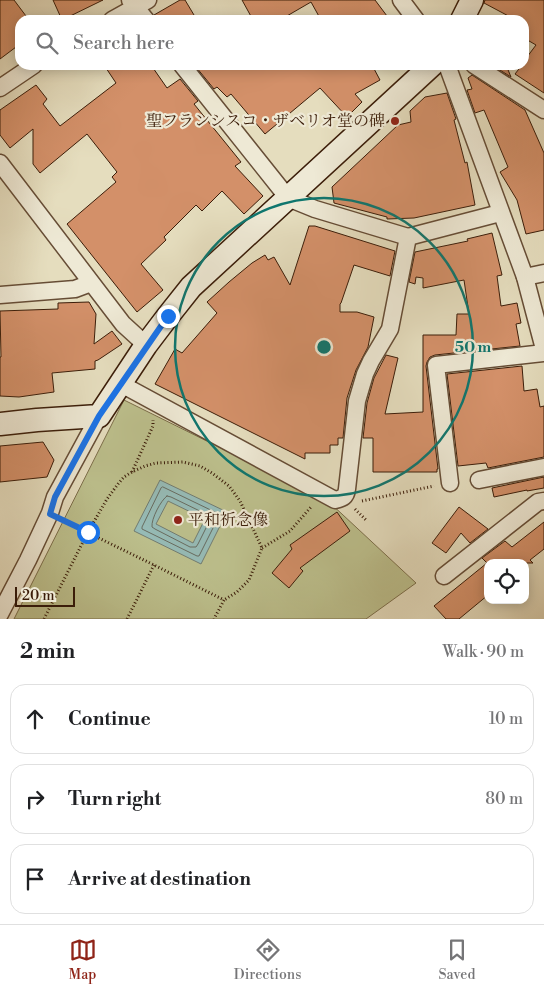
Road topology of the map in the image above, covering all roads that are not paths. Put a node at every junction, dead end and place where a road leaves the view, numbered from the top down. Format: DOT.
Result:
graph roads {
  1 [pos="400,0"];
  2 [pos="472,0"];
  3 [pos="138,2"];
  4 [pos="119,15"];
  5 [pos="144,15"];
  6 [pos="412,15"];
  7 [pos="464,15"];
  8 [pos="27,70"];
  9 [pos="186,70"];
  10 [pos="427,70"];
  11 [pos="449,70"];
  12 [pos="482,70"];
  13 [pos="0,88"];
  14 [pos="544,110"];
  15 [pos="0,163"];
  16 [pos="288,198"];
  17 [pos="500,213"];
  18 [pos="408,237"];
  19 [pos="544,273"];
  20 [pos="525,277"];
  21 [pos="91,282"];
  22 [pos="0,295"];
  23 [pos="146,345"];
  24 [pos="544,351"];
  25 [pos="121,384"];
  26 [pos="99,416"];
  27 [pos="0,424"];
  28 [pos="544,467"];
  29 [pos="479,480"];
  30 [pos="450,482"];
  31 [pos="544,501"];
  32 [pos="444,576"];
  33 [pos="0,614"];
  1 -- 6 [label="street"];
  2 -- 7 [label="street"];
  3 -- 4 [label="street"];
  3 -- 5 [label="street"];
  8 -- 13 [label="street"];
  9 -- 16 [label="street"];
  10 -- 16 [label="street"];
  11 -- 17 [label="street"];
  12 -- 14 [label="street"];
  15 -- 21 [label="street"];
  16 -- 18 [label="street"];
  16 -- 23 [label="street"];
  17 -- 18 [label="street"];
  17 -- 20 [label="street"];
  18 -- 25 [label="street"];
  19 -- 20 [label="street"];
  20 -- 24 [label="street"];
  21 -- 22 [label="street"];
  21 -- 23 [label="street"];
  23 -- 25 [label="street"];
  24 -- 30 [label="street"];
  25 -- 26 [label="street"];
  26 -- 27 [label="street"];
  26 -- 33 [label="street"];
  28 -- 29 [label="street"];
  31 -- 32 [label="street"];
}
